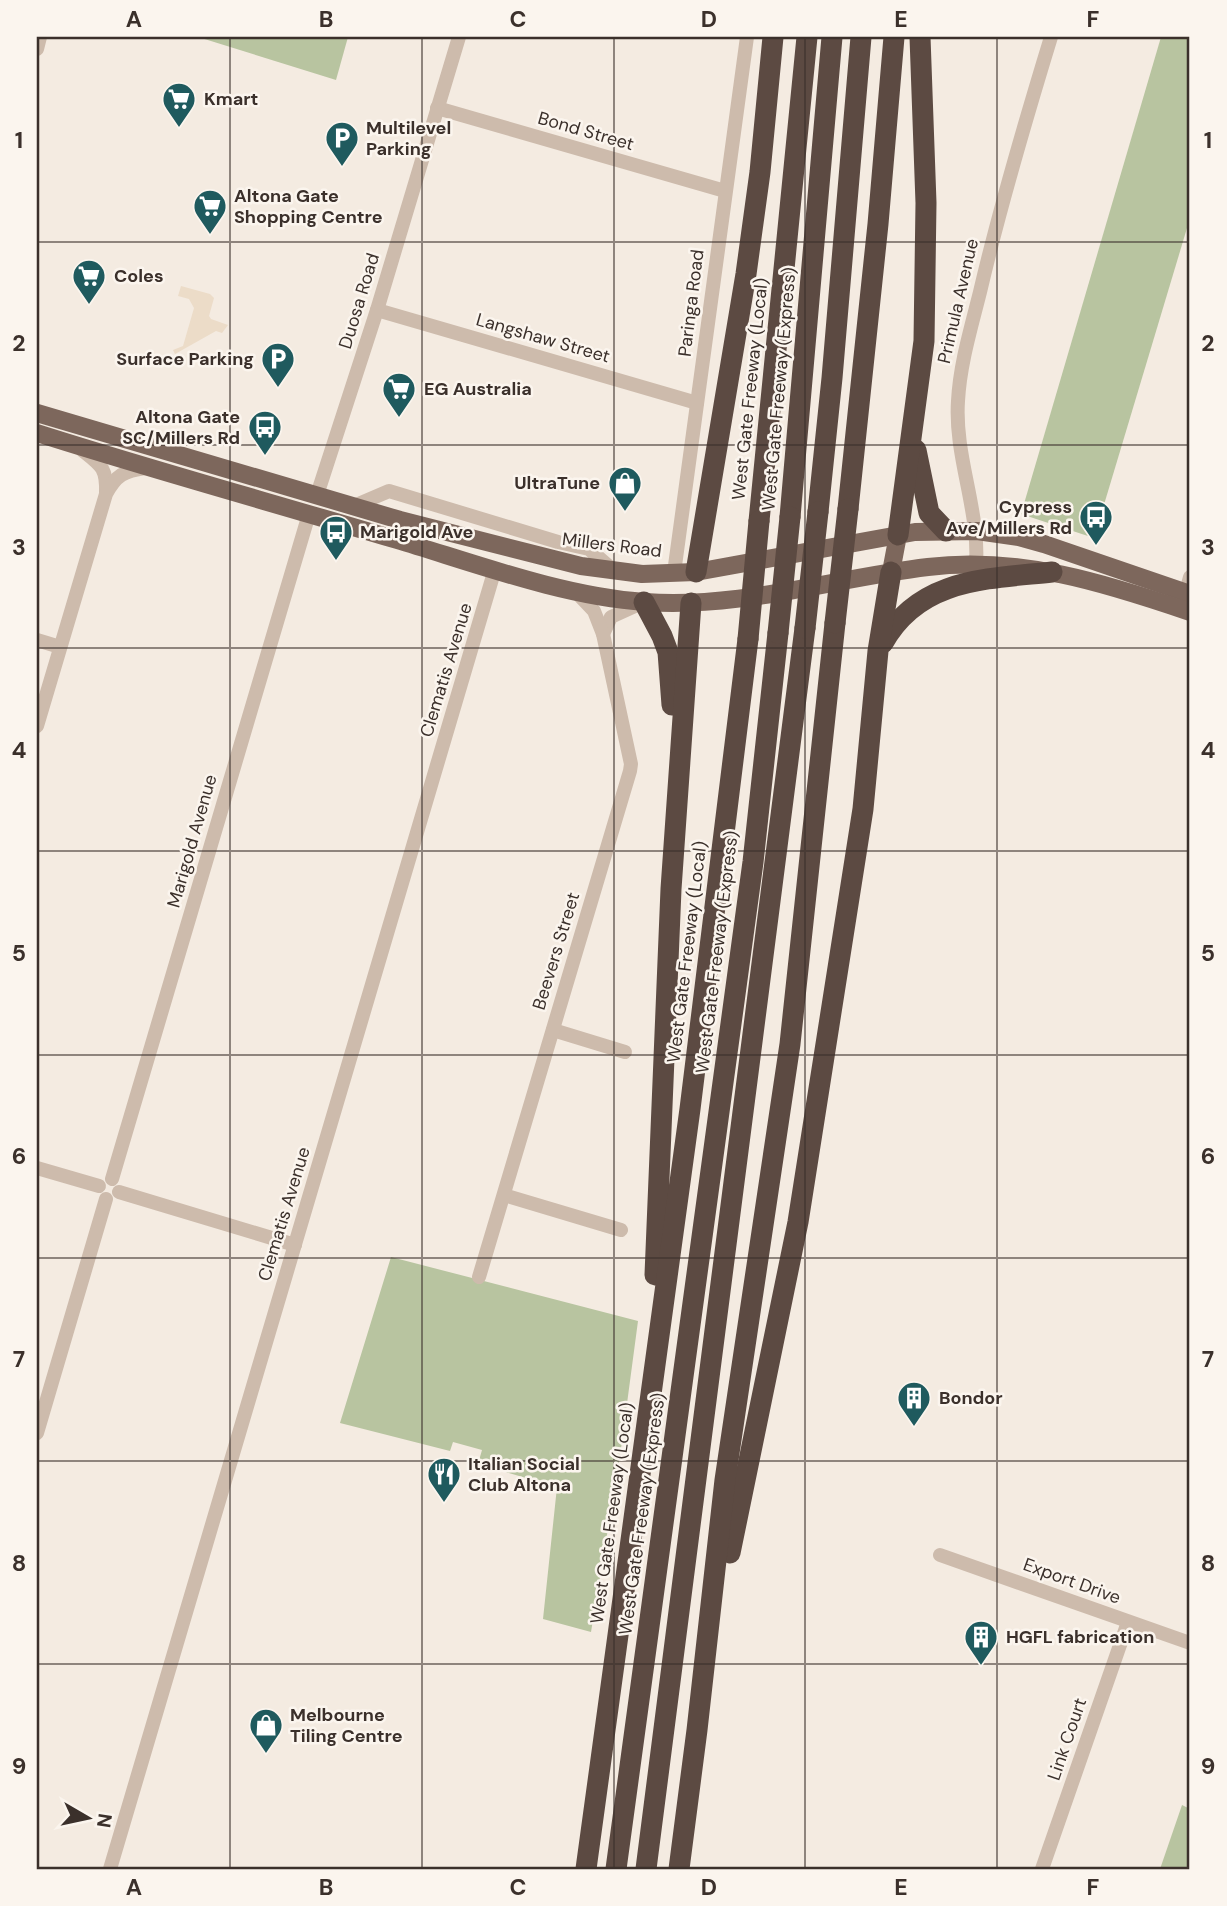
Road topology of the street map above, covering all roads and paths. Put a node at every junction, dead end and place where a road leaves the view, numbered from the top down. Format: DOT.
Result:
graph roads {
  1 [pos="40,37"];
  2 [pos="459,37"];
  3 [pos="747,37"];
  4 [pos="773,37"];
  5 [pos="807,37"];
  6 [pos="832,37"];
  7 [pos="861,37"];
  8 [pos="894,37"];
  9 [pos="920,37"];
  10 [pos="1051,37"];
  11 [pos="37,49"];
  12 [pos="437,108"];
  13 [pos="724,191"];
  14 [pos="377,310"];
  15 [pos="697,403"];
  16 [pos="37,412"];
  17 [pos="913,431"];
  18 [pos="37,433"];
  19 [pos="77,446"];
  20 [pos="148,468"];
  21 [pos="106,494"];
  22 [pos="317,495"];
  23 [pos="354,506"];
  24 [pos="309,514"];
  25 [pos="946,531"];
  26 [pos="976,531"];
  27 [pos="898,536"];
  28 [pos="495,569"];
  29 [pos="612,570"];
  30 [pos="696,572"];
  31 [pos="891,572"];
  32 [pos="975,572"];
  33 [pos="1052,572"];
  34 [pos="674,573"];
  35 [pos="575,591"];
  36 [pos="1187,597"];
  37 [pos="644,602"];
  38 [pos="691,603"];
  39 [pos="603,634"];
  40 [pos="37,640"];
  41 [pos="60,647"];
  42 [pos="878,651"];
  43 [pos="37,726"];
  44 [pos="671,889"];
  45 [pos="553,1030"];
  46 [pos="625,1052"];
  47 [pos="37,1168"];
  48 [pos="109,1189"];
  49 [pos="504,1195"];
  50 [pos="621,1230"];
  51 [pos="295,1245"];
  52 [pos="479,1277"];
  53 [pos="651,1396"];
  54 [pos="37,1433"];
  55 [pos="940,1555"];
  56 [pos="1128,1622"];
  57 [pos="1190,1643"];
  58 [pos="697,1730"];
  59 [pos="110,1869"];
  60 [pos="586,1869"];
  61 [pos="617,1869"];
  62 [pos="646,1869"];
  63 [pos="679,1869"];
  64 [pos="1042,1869"];
  1 -- 11 [label="street"];
  2 -- 12 [label="street, Duosa Road"];
  3 -- 13 [label="street, Paringa Road"];
  4 -- 30 [label="highway"];
  5 -- 53 [label="highway, West Gate Freeway (Local), bridge"];
  6 -- 61 [label="highway, West Gate Freeway (Express), bridge"];
  7 -- 62 [label="highway, bridge"];
  8 -- 58 [label="highway, bridge"];
  9 -- 17 [label="highway"];
  10 -- 26 [label="street, Primula Avenue"];
  12 -- 13 [label="street, Bond Street"];
  12 -- 14 [label="street, Duosa Road"];
  13 -- 15 [label="street, Paringa Road"];
  14 -- 15 [label="street, Langshaw Street"];
  14 -- 22 [label="street, Duosa Road"];
  15 -- 34 [label="street, Paringa Road"];
  16 -- 22 [label="main road, Millers Road"];
  17 -- 25 [label="highway"];
  17 -- 27 [label="highway"];
  18 -- 19 [label="main road"];
  19 -- 20 [label="main road"];
  19 -- 21 [label="street"];
  20 -- 21 [label="street"];
  20 -- 24 [label="main road"];
  21 -- 41 [label="street"];
  22 -- 23 [label="main road, Millers Road"];
  22 -- 24 [label="main road"];
  23 -- 29 [label="main road, Millers Road"];
  23 -- 29 [label="street"];
  24 -- 28 [label="main road"];
  24 -- 48 [label="street, Marigold Avenue"];
  25 -- 26 [label="main road, Millers Road"];
  25 -- 27 [label="main road, Millers Road"];
  26 -- 32 [label="street, Primula Avenue"];
  26 -- 36 [label="main road, Millers Road"];
  27 -- 30 [label="main road, Millers Road"];
  27 -- 31 [label="main road"];
  28 -- 35 [label="main road"];
  28 -- 51 [label="street, Clematis Avenue"];
  29 -- 34 [label="main road, Millers Road"];
  30 -- 34 [label="main road, Millers Road"];
  30 -- 38 [label="main road"];
  31 -- 32 [label="main road"];
  31 -- 38 [label="main road"];
  31 -- 42 [label="highway"];
  32 -- 33 [label="highway"];
  32 -- 42 [label="highway"];
  33 -- 36 [label="main road, Millers Road"];
  35 -- 37 [label="main road"];
  35 -- 39 [label="street, Beevers Street"];
  37 -- 38 [label="main road"];
  37 -- 39 [label="street"];
  37 -- 44 [label="highway"];
  38 -- 44 [label="highway"];
  39 -- 45 [label="street, Beevers Street"];
  40 -- 41 [label="street"];
  41 -- 43 [label="street"];
  42 -- 58 [label="highway"];
  44 -- 53 [label="highway"];
  45 -- 46 [label="street"];
  45 -- 49 [label="street, Beevers Street"];
  47 -- 48 [label="street"];
  48 -- 51 [label="street"];
  48 -- 54 [label="street, Marigold Avenue"];
  49 -- 50 [label="street"];
  49 -- 52 [label="street, Beevers Street"];
  51 -- 59 [label="street, Clematis Avenue"];
  53 -- 60 [label="highway, West Gate Freeway (Local)"];
  55 -- 56 [label="street, Export Drive"];
  56 -- 57 [label="street, Export Drive"];
  56 -- 64 [label="street, Link Court"];
  58 -- 63 [label="highway"];
}
